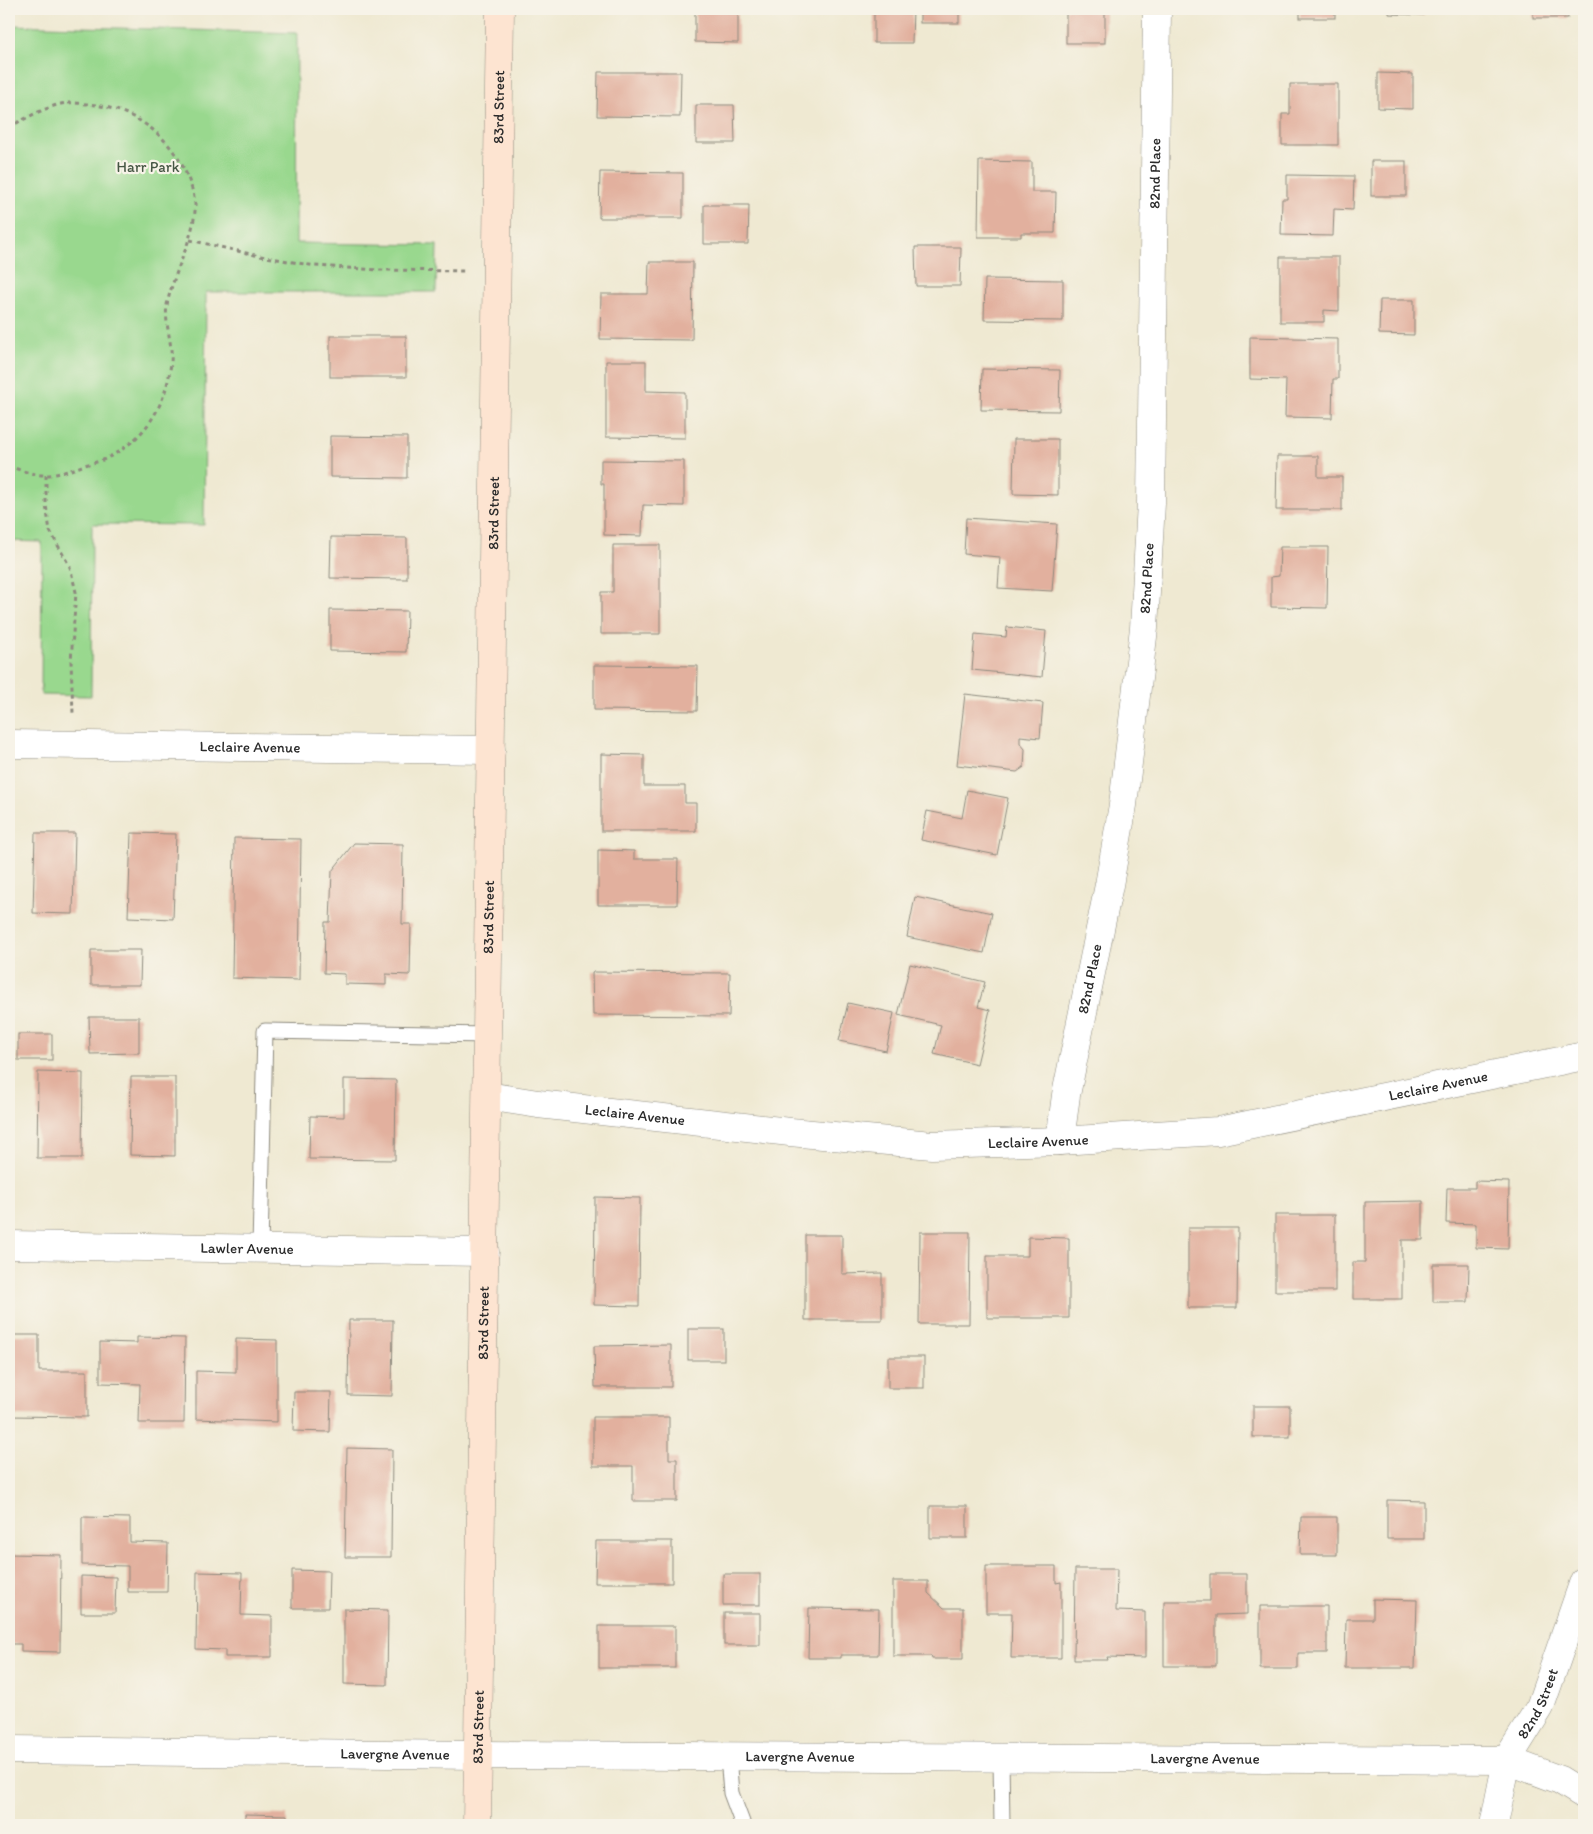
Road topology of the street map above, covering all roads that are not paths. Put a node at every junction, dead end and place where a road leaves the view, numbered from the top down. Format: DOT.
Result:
graph roads {
  1 [pos="500,9"];
  2 [pos="1156,9"];
  3 [pos="9,744"];
  4 [pos="491,750"];
  5 [pos="487,1035"];
  6 [pos="1584,1056"];
  7 [pos="487,1096"];
  8 [pos="1060,1141"];
  9 [pos="9,1246"];
  10 [pos="260,1248"];
  11 [pos="485,1252"];
  12 [pos="1584,1581"];
  13 [pos="9,1750"];
  14 [pos="478,1755"];
  15 [pos="728,1756"];
  16 [pos="1001,1758"];
  17 [pos="1507,1760"];
  18 [pos="1584,1795"];
  19 [pos="477,1825"];
  20 [pos="743,1825"];
  21 [pos="1002,1825"];
  22 [pos="1494,1825"];
  1 -- 4 [label="street, 83rd Street"];
  2 -- 8 [label="street, 82nd Place"];
  3 -- 4 [label="street, Leclaire Avenue"];
  4 -- 5 [label="street, 83rd Street"];
  5 -- 7 [label="street, 83rd Street"];
  5 -- 10 [label="lane"];
  6 -- 8 [label="street, Leclaire Avenue"];
  7 -- 8 [label="street, Leclaire Avenue"];
  7 -- 11 [label="street, 83rd Street"];
  9 -- 10 [label="street, Lawler Avenue"];
  10 -- 11 [label="street, Lawler Avenue"];
  11 -- 14 [label="street, 83rd Street"];
  12 -- 17 [label="street, 82nd Street"];
  13 -- 14 [label="street, Lavergne Avenue"];
  14 -- 15 [label="street, Lavergne Avenue"];
  14 -- 19 [label="street, 83rd Street"];
  15 -- 16 [label="street, Lavergne Avenue"];
  15 -- 20 [label="lane"];
  16 -- 17 [label="street, Lavergne Avenue"];
  16 -- 21 [label="lane"];
  17 -- 18 [label="street, Lavergne Avenue"];
  17 -- 22 [label="street, 82nd Street"];
}
